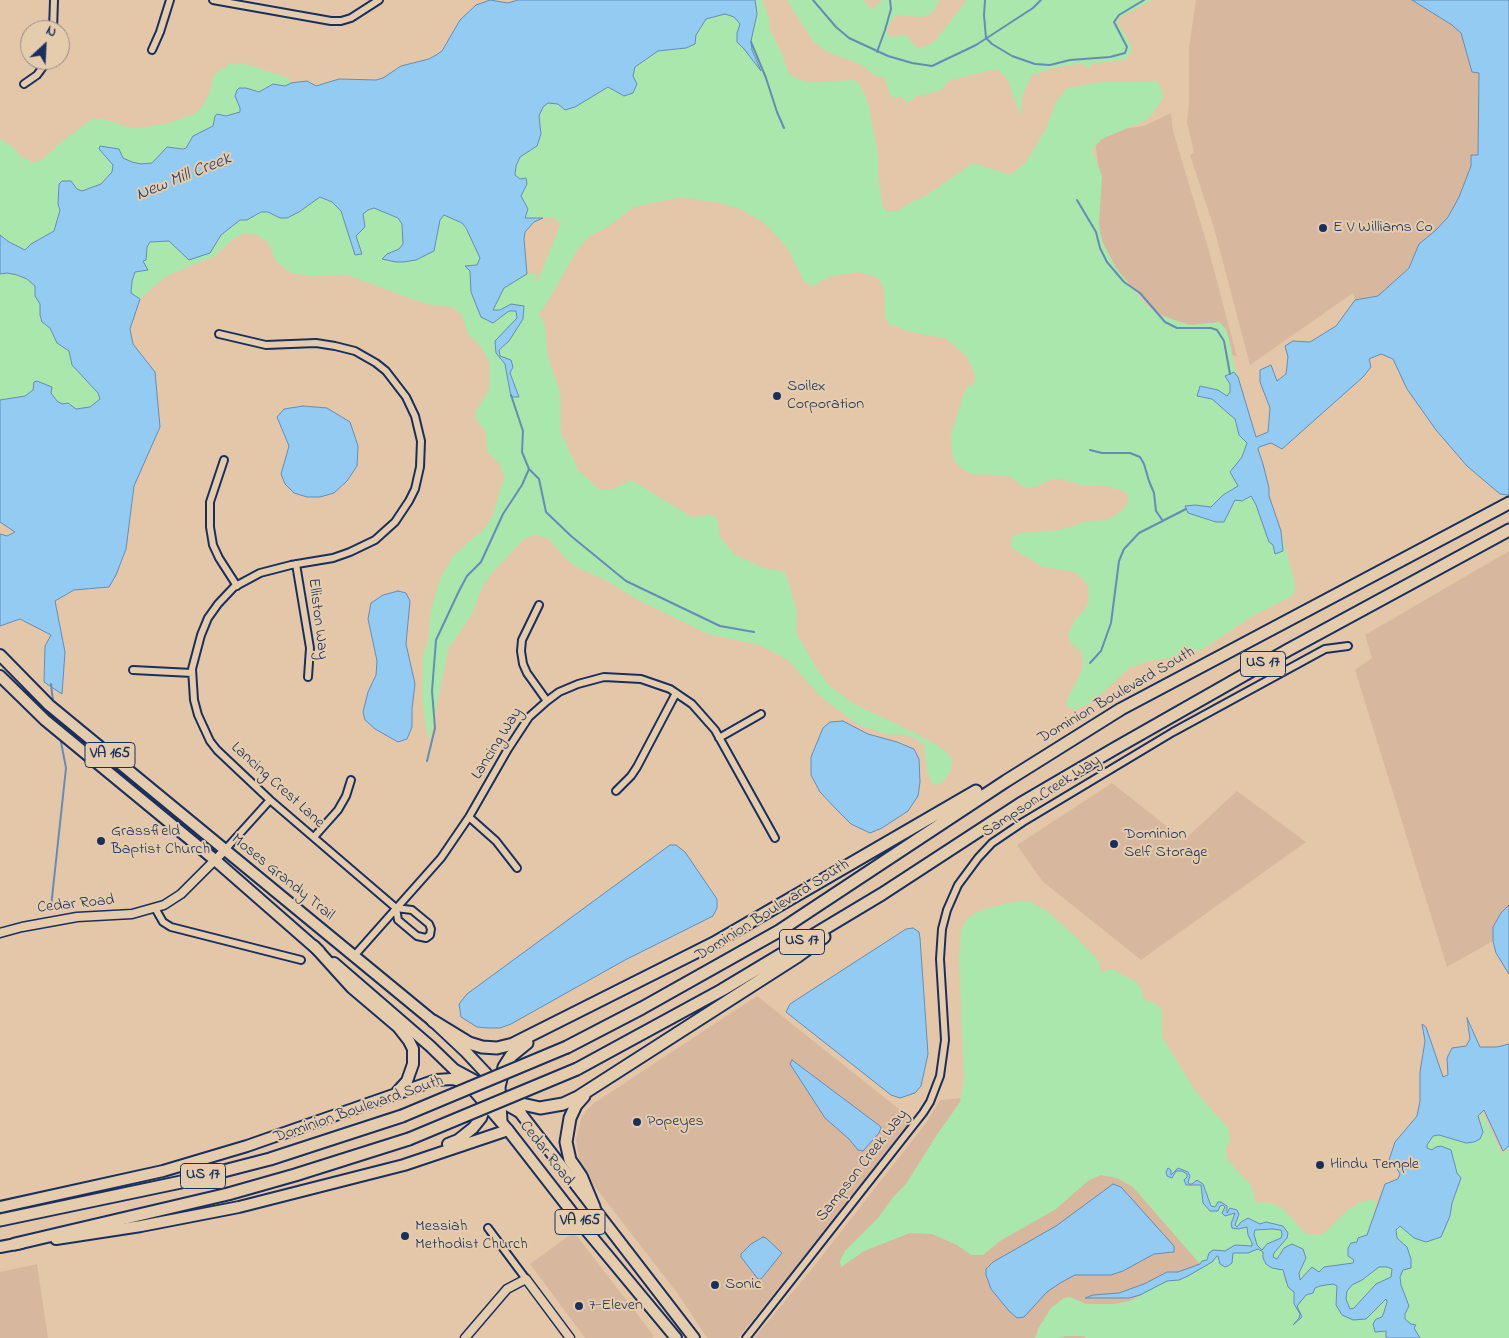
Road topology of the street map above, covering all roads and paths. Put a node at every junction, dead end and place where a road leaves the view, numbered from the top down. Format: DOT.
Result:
graph roads {
  1 [pos="54,0"];
  2 [pos="170,0"];
  3 [pos="213,0"];
  4 [pos="379,0"];
  5 [pos="53,20"];
  6 [pos="152,50"];
  7 [pos="41,70"];
  8 [pos="24,84"];
  9 [pos="219,334"];
  10 [pos="224,460"];
  11 [pos="1509,503"];
  12 [pos="1509,530"];
  13 [pos="296,564"];
  14 [pos="237,586"];
  15 [pos="539,605"];
  16 [pos="1348,646"];
  17 [pos="0,655"];
  18 [pos="133,670"];
  19 [pos="192,673"];
  20 [pos="0,676"];
  21 [pos="308,677"];
  22 [pos="676,693"];
  23 [pos="547,700"];
  24 [pos="761,714"];
  25 [pos="719,738"];
  26 [pos="1004,778"];
  27 [pos="351,780"];
  28 [pos="616,791"];
  29 [pos="270,800"];
  30 [pos="469,817"];
  31 [pos="314,837"];
  32 [pos="775,838"];
  33 [pos="224,850"];
  34 [pos="215,860"];
  35 [pos="517,868"];
  36 [pos="882,894"];
  37 [pos="155,908"];
  38 [pos="396,908"];
  39 [pos="0,933"];
  40 [pos="314,946"];
  41 [pos="354,956"];
  42 [pos="301,960"];
  43 [pos="562,1020"];
  44 [pos="433,1021"];
  45 [pos="456,1071"];
  46 [pos="468,1083"];
  47 [pos="592,1088"];
  48 [pos="497,1094"];
  49 [pos="389,1096"];
  50 [pos="487,1105"];
  51 [pos="505,1126"];
  52 [pos="347,1179"];
  53 [pos="594,1207"];
  54 [pos="0,1208"];
  55 [pos="0,1220"];
  56 [pos="488,1228"];
  57 [pos="15,1244"];
  58 [pos="0,1247"];
  59 [pos="526,1279"];
  60 [pos="645,1302"];
  61 [pos="465,1338"];
  62 [pos="570,1338"];
  63 [pos="666,1338"];
  64 [pos="676,1338"];
  65 [pos="694,1338"];
  66 [pos="746,1338"];
  1 -- 5 [label="street"];
  2 -- 6 [label="street"];
  3 -- 4 [label="street"];
  7 -- 8 [label="street"];
  9 -- 13 [label="street, Lancing Crest Lane"];
  10 -- 14 [label="street"];
  11 -- 26 [label="highway, Dominion Boulevard South / US 17"];
  12 -- 36 [label="highway, US 17"];
  13 -- 14 [label="street, Lancing Crest Lane"];
  13 -- 21 [label="street, Elliston Way"];
  14 -- 19 [label="street, Lancing Crest Lane"];
  15 -- 23 [label="street"];
  16 -- 66 [label="street, Sampson Creek Way"];
  17 -- 33 [label="main road, Moses Grandy Trail / VA 165"];
  18 -- 19 [label="street"];
  19 -- 29 [label="street, Lancing Crest Lane"];
  20 -- 34 [label="main road, Moses Grandy Trail / VA 165"];
  22 -- 23 [label="street, Lancing Way"];
  22 -- 25 [label="street, Lancing Way"];
  22 -- 28 [label="street"];
  23 -- 30 [label="street, Lancing Way"];
  24 -- 25 [label="street"];
  25 -- 32 [label="street, Lancing Way"];
  26 -- 43 [label="highway"];
  26 -- 55 [label="highway, Dominion Boulevard South / US 17, bridge"];
  27 -- 31 [label="street"];
  29 -- 31 [label="street, Lancing Crest Lane"];
  29 -- 33 [label="street"];
  30 -- 35 [label="street"];
  30 -- 38 [label="street, Lancing Way"];
  31 -- 38 [label="street, Lancing Crest Lane"];
  33 -- 34 [label="street, Cedar Road"];
  33 -- 41 [label="main road, Moses Grandy Trail / VA 165"];
  34 -- 37 [label="street, Cedar Road"];
  34 -- 40 [label="main road, Moses Grandy Trail / VA 165"];
  36 -- 47 [label="highway"];
  36 -- 57 [label="highway, US 17, bridge"];
  37 -- 39 [label="street, Cedar Road"];
  37 -- 42 [label="street"];
  38 -- 38 [label="street"];
  38 -- 41 [label="street, Lancing Way"];
  40 -- 45 [label="main road, Moses Grandy Trail / VA 165"];
  40 -- 49 [label="main road"];
  41 -- 44 [label="main road, Moses Grandy Trail / VA 165"];
  43 -- 44 [label="highway"];
  43 -- 48 [label="highway"];
  44 -- 48 [label="main road, Moses Grandy Trail / VA 165"];
  45 -- 46 [label="main road, Moses Grandy Trail / VA 165"];
  45 -- 48 [label="highway"];
  46 -- 48 [label="main road"];
  46 -- 49 [label="main road"];
  46 -- 50 [label="main road, Cedar Road / VA 165"];
  47 -- 48 [label="highway"];
  47 -- 53 [label="highway"];
  48 -- 50 [label="main road"];
  48 -- 51 [label="highway"];
  48 -- 53 [label="main road, Cedar Road / VA 165"];
  49 -- 54 [label="main road"];
  50 -- 51 [label="main road, Cedar Road / VA 165"];
  50 -- 52 [label="main road"];
  51 -- 52 [label="main road"];
  51 -- 60 [label="main road, Cedar Road / VA 165"];
  52 -- 57 [label="main road"];
  53 -- 65 [label="main road, Cedar Road / VA 165"];
  56 -- 59 [label="street"];
  57 -- 58 [label="main road, US 17"];
  59 -- 61 [label="street"];
  59 -- 62 [label="street"];
  60 -- 63 [label="main road"];
  60 -- 64 [label="main road, Cedar Road / VA 165"];
}
